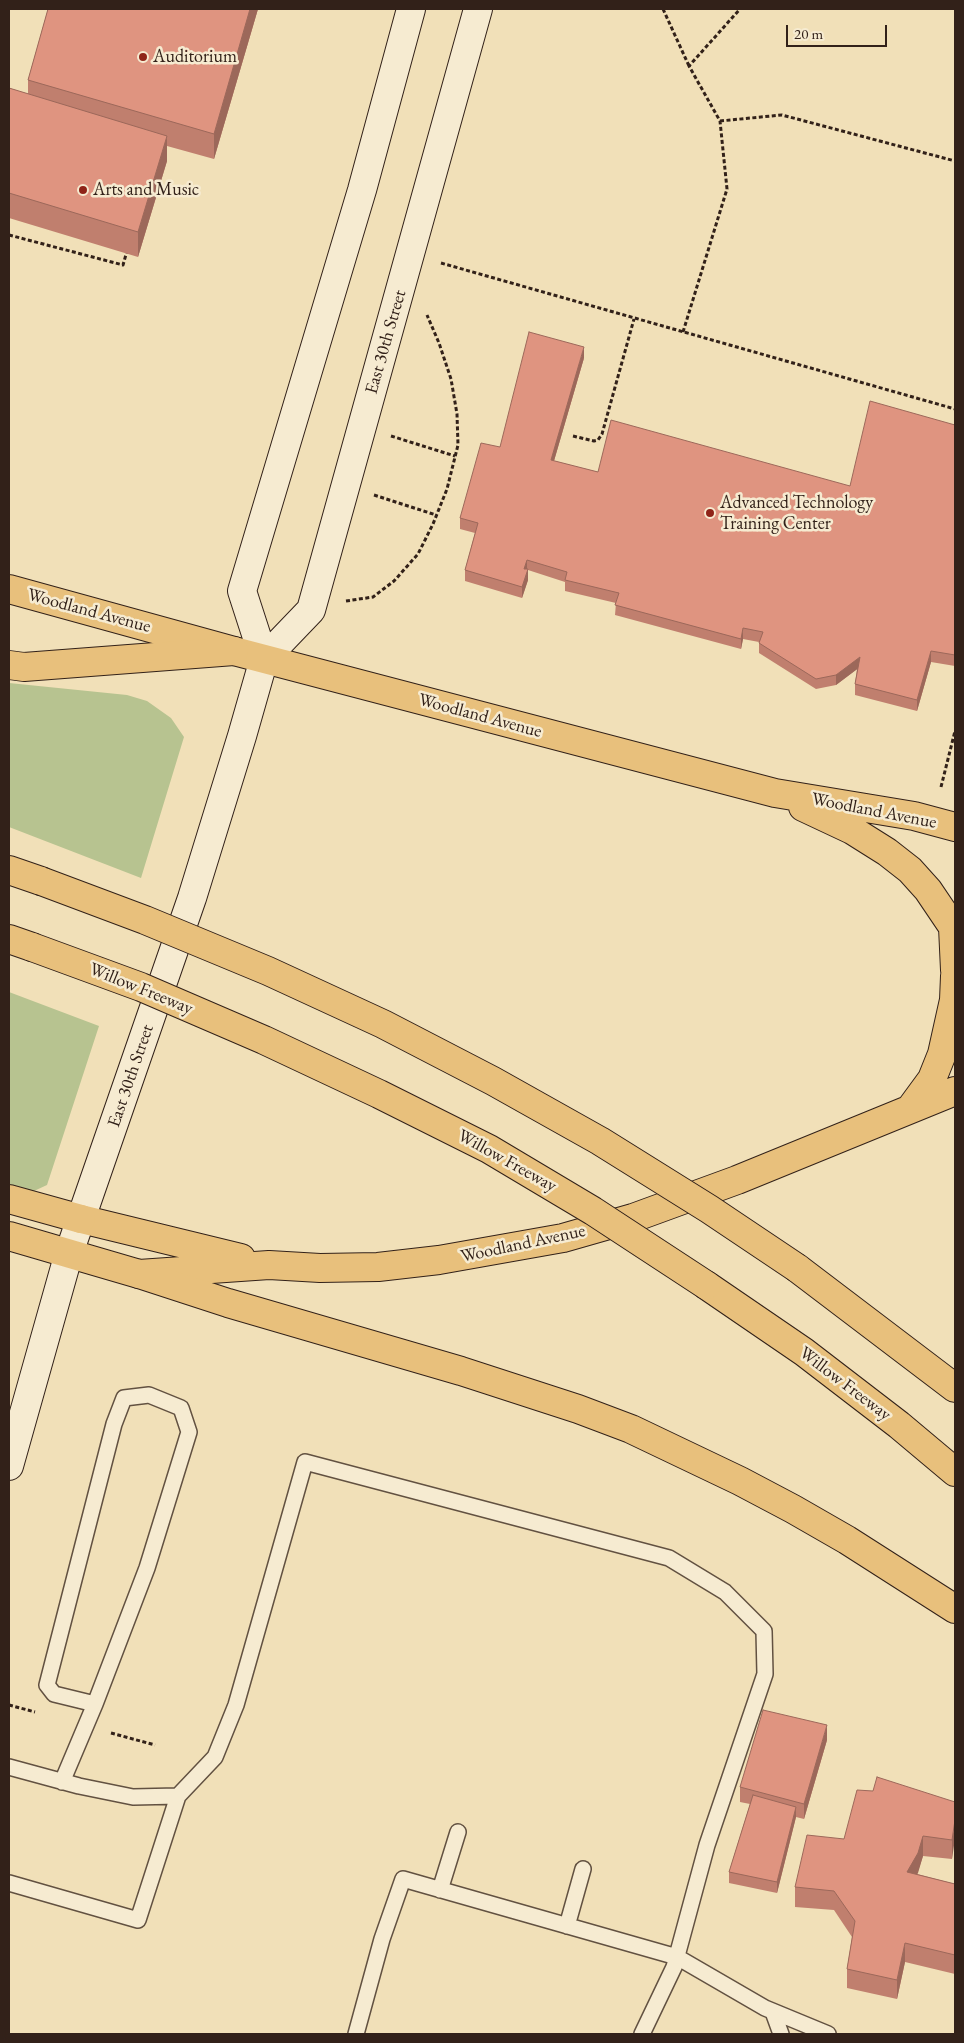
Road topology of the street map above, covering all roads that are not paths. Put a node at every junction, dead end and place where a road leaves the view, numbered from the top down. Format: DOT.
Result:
graph roads {
  1 [pos="411,9"];
  2 [pos="478,9"];
  3 [pos="9,589"];
  4 [pos="234,651"];
  5 [pos="264,659"];
  6 [pos="9,665"];
  7 [pos="775,793"];
  8 [pos="955,827"];
  9 [pos="9,870"];
  10 [pos="954,929"];
  11 [pos="20,943"];
  12 [pos="955,970"];
  13 [pos="955,976"];
  14 [pos="955,1091"];
  15 [pos="910,1110"];
  16 [pos="9,1199"];
  17 [pos="82,1219"];
  18 [pos="9,1236"];
  19 [pos="69,1253"];
  20 [pos="269,1265"];
  21 [pos="139,1274"];
  22 [pos="955,1388"];
  23 [pos="9,1466"];
  24 [pos="955,1472"];
  25 [pos="955,1609"];
  26 [pos="95,1704"];
  27 [pos="9,1767"];
  28 [pos="62,1782"];
  29 [pos="178,1796"];
  30 [pos="458,1832"];
  31 [pos="583,1869"];
  32 [pos="9,1883"];
  33 [pos="440,1890"];
  34 [pos="567,1926"];
  35 [pos="677,1957"];
  36 [pos="774,2012"];
  37 [pos="356,2034"];
  38 [pos="642,2034"];
  39 [pos="781,2034"];
  40 [pos="828,2034"];
  1 -- 5 [label="main road"];
  2 -- 5 [label="main road, East 30th Street"];
  3 -- 4 [label="main road, Woodland Avenue"];
  4 -- 5 [label="main road, Woodland Avenue"];
  4 -- 6 [label="main road"];
  5 -- 7 [label="main road, Woodland Avenue"];
  5 -- 17 [label="main road, East 30th Street"];
  7 -- 8 [label="main road, Woodland Avenue"];
  7 -- 10 [label="main road"];
  9 -- 22 [label="main road, bridge"];
  10 -- 12 [label="main road"];
  11 -- 24 [label="main road, Willow Freeway, bridge"];
  13 -- 15 [label="main road"];
  14 -- 15 [label="main road, Woodland Avenue"];
  15 -- 20 [label="main road, Woodland Avenue"];
  16 -- 17 [label="main road"];
  17 -- 19 [label="main road, East 30th Street"];
  17 -- 20 [label="main road"];
  18 -- 19 [label="main road, Woodland Avenue"];
  19 -- 21 [label="main road, Woodland Avenue"];
  19 -- 23 [label="main road, East 30th Street"];
  20 -- 21 [label="main road, Woodland Avenue"];
  21 -- 25 [label="main road"];
  26 -- 26 [label="lane"];
  26 -- 28 [label="lane"];
  27 -- 28 [label="lane"];
  28 -- 29 [label="lane"];
  29 -- 32 [label="lane"];
  29 -- 35 [label="lane"];
  30 -- 33 [label="lane"];
  31 -- 34 [label="lane"];
  33 -- 34 [label="lane"];
  33 -- 37 [label="lane"];
  34 -- 35 [label="lane"];
  35 -- 36 [label="lane"];
  35 -- 38 [label="lane"];
  36 -- 39 [label="lane"];
  36 -- 40 [label="lane"];
}
